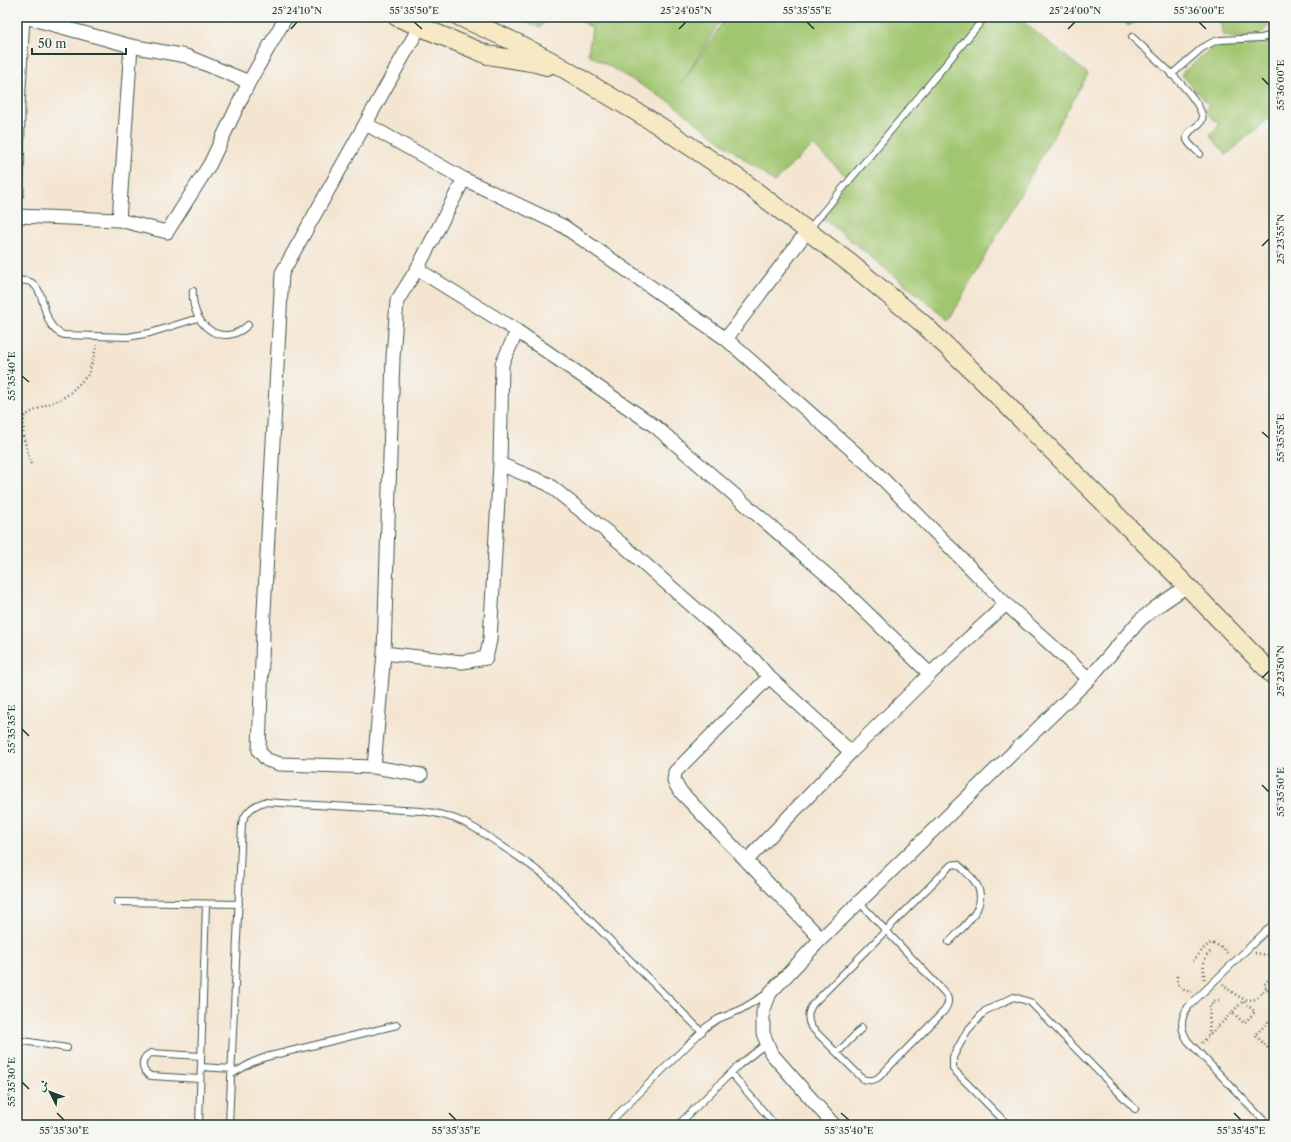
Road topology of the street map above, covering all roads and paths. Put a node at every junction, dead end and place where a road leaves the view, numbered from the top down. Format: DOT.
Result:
graph roads {
  1 [pos="24,17"];
  2 [pos="286,17"];
  3 [pos="397,17"];
  4 [pos="460,17"];
  5 [pos="985,17"];
  6 [pos="420,26"];
  7 [pos="1274,35"];
  8 [pos="1132,37"];
  9 [pos="131,46"];
  10 [pos="572,75"];
  11 [pos="1171,75"];
  12 [pos="250,82"];
  13 [pos="366,124"];
  14 [pos="1200,154"];
  15 [pos="464,179"];
  16 [pos="17,193"];
  17 [pos="17,216"];
  18 [pos="119,220"];
  19 [pos="808,230"];
  20 [pos="417,269"];
  21 [pos="17,280"];
  22 [pos="193,291"];
  23 [pos="198,318"];
  24 [pos="248,325"];
  25 [pos="517,331"];
  26 [pos="100,337"];
  27 [pos="726,339"];
  28 [pos="24,416"];
  29 [pos="17,420"];
  30 [pos="31,464"];
  31 [pos="500,464"];
  32 [pos="1187,586"];
  33 [pos="1006,604"];
  34 [pos="384,653"];
  35 [pos="930,674"];
  36 [pos="1274,676"];
  37 [pos="769,677"];
  38 [pos="1089,679"];
  39 [pos="850,752"];
  40 [pos="374,767"];
  41 [pos="421,776"];
  42 [pos="747,860"];
  43 [pos="117,902"];
  44 [pos="859,902"];
  45 [pos="206,904"];
  46 [pos="239,904"];
  47 [pos="1274,923"];
  48 [pos="887,930"];
  49 [pos="821,939"];
  50 [pos="949,942"];
  51 [pos="1212,951"];
  52 [pos="1245,952"];
  53 [pos="1274,956"];
  54 [pos="1193,961"];
  55 [pos="1231,965"];
  56 [pos="1177,976"];
  57 [pos="1219,978"];
  58 [pos="1274,982"];
  59 [pos="1204,983"];
  60 [pos="1274,987"];
  61 [pos="1267,988"];
  62 [pos="1196,990"];
  63 [pos="770,992"];
  64 [pos="1220,1000"];
  65 [pos="1244,1000"];
  66 [pos="1232,1012"];
  67 [pos="1274,1016"];
  68 [pos="397,1025"];
  69 [pos="862,1028"];
  70 [pos="702,1032"];
  71 [pos="1209,1036"];
  72 [pos="17,1040"];
  73 [pos="766,1044"];
  74 [pos="67,1048"];
  75 [pos="1196,1050"];
  76 [pos="837,1053"];
  77 [pos="1274,1054"];
  78 [pos="201,1056"];
  79 [pos="201,1067"];
  80 [pos="232,1071"];
  81 [pos="731,1073"];
  82 [pos="200,1079"];
  83 [pos="1135,1109"];
  84 [pos="198,1125"];
  85 [pos="229,1125"];
  86 [pos="607,1125"];
  87 [pos="678,1125"];
  88 [pos="775,1125"];
  89 [pos="834,1125"];
  90 [pos="1008,1125"];
  91 [pos="1268,1125"];
  1 -- 9 [label="street"];
  1 -- 16 [label="street"];
  2 -- 12 [label="street"];
  3 -- 6 [label="street"];
  4 -- 10 [label="street"];
  5 -- 19 [label="lane"];
  6 -- 10 [label="street"];
  6 -- 13 [label="street"];
  7 -- 11 [label="lane"];
  8 -- 11 [label="lane"];
  9 -- 12 [label="street"];
  9 -- 18 [label="street"];
  10 -- 19 [label="street"];
  11 -- 14 [label="lane"];
  12 -- 18 [label="street"];
  13 -- 15 [label="street"];
  13 -- 40 [label="street"];
  15 -- 20 [label="street"];
  15 -- 27 [label="street"];
  17 -- 18 [label="street"];
  19 -- 27 [label="street"];
  19 -- 32 [label="street"];
  20 -- 25 [label="street"];
  20 -- 34 [label="street"];
  21 -- 26 [label="lane"];
  22 -- 23 [label="lane"];
  23 -- 24 [label="lane"];
  23 -- 26 [label="lane"];
  25 -- 31 [label="street"];
  25 -- 35 [label="street"];
  26 -- 28 [label="path"];
  27 -- 33 [label="street"];
  28 -- 29 [label="path"];
  28 -- 30 [label="path"];
  31 -- 34 [label="street"];
  31 -- 37 [label="street"];
  32 -- 36 [label="street"];
  32 -- 38 [label="street"];
  33 -- 35 [label="street"];
  33 -- 38 [label="street"];
  34 -- 40 [label="street"];
  35 -- 39 [label="street"];
  37 -- 39 [label="street"];
  37 -- 42 [label="street"];
  38 -- 44 [label="street"];
  39 -- 42 [label="street"];
  40 -- 41 [label="street"];
  42 -- 49 [label="street"];
  43 -- 45 [label="lane"];
  44 -- 48 [label="lane"];
  44 -- 49 [label="street"];
  45 -- 46 [label="lane"];
  45 -- 78 [label="lane"];
  46 -- 70 [label="lane"];
  46 -- 80 [label="lane"];
  47 -- 52 [label="lane"];
  48 -- 50 [label="lane"];
  48 -- 76 [label="lane"];
  48 -- 76 [label="lane"];
  49 -- 63 [label="street"];
  51 -- 59 [label="path"];
  52 -- 53 [label="path"];
  52 -- 55 [label="lane"];
  54 -- 55 [label="path"];
  55 -- 57 [label="lane"];
  56 -- 62 [label="path"];
  57 -- 65 [label="path"];
  57 -- 75 [label="lane"];
  58 -- 61 [label="path"];
  60 -- 61 [label="path"];
  61 -- 65 [label="path"];
  63 -- 70 [label="lane"];
  63 -- 73 [label="street"];
  64 -- 71 [label="path"];
  65 -- 66 [label="path"];
  65 -- 66 [label="path"];
  66 -- 71 [label="path"];
  67 -- 77 [label="path"];
  68 -- 80 [label="lane"];
  69 -- 76 [label="lane"];
  70 -- 86 [label="lane"];
  71 -- 75 [label="path"];
  72 -- 74 [label="lane"];
  73 -- 81 [label="lane"];
  73 -- 89 [label="street"];
  75 -- 91 [label="lane"];
  78 -- 79 [label="lane"];
  78 -- 82 [label="lane"];
  79 -- 80 [label="lane"];
  79 -- 82 [label="lane"];
  80 -- 85 [label="lane"];
  81 -- 87 [label="lane"];
  81 -- 88 [label="lane"];
  82 -- 84 [label="lane"];
  83 -- 90 [label="lane"];
}
